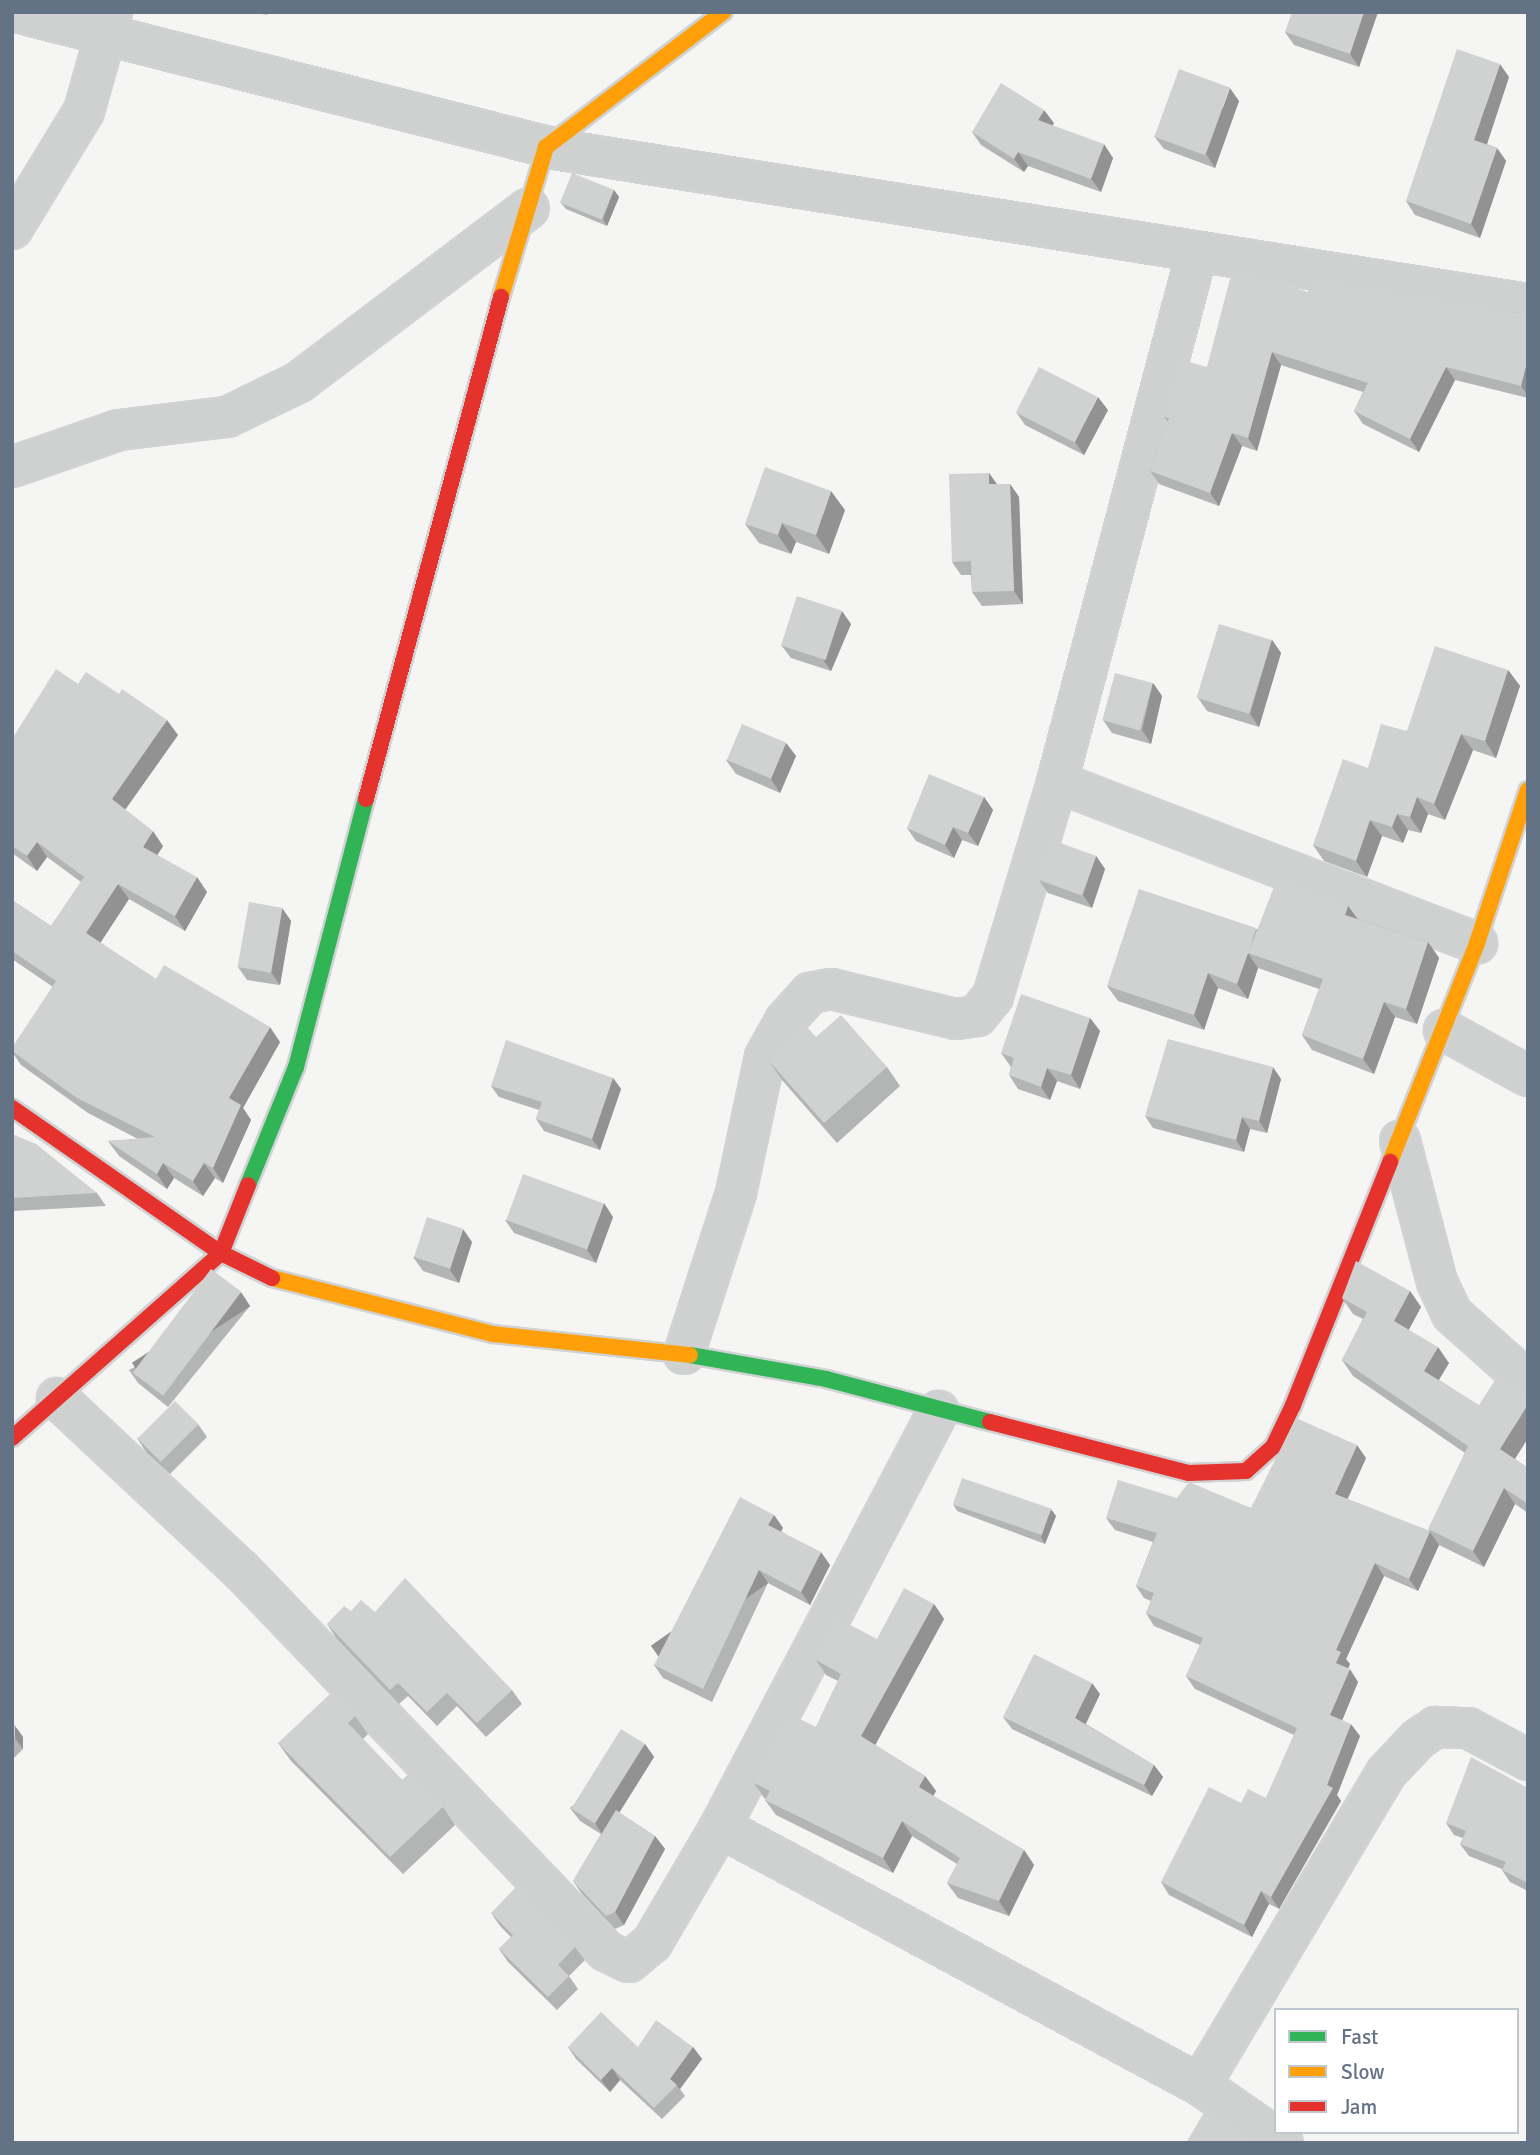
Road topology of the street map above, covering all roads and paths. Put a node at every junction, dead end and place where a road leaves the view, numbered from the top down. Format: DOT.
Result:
graph roads {
  1 [pos="16,12"];
  2 [pos="723,12"];
  3 [pos="110,25"];
  4 [pos="546,147"];
  5 [pos="528,208"];
  6 [pos="12,229"];
  7 [pos="1196,256"];
  8 [pos="1528,304"];
  9 [pos="12,467"];
  10 [pos="1057,782"];
  11 [pos="1528,790"];
  12 [pos="1516,867"];
  13 [pos="1477,943"];
  14 [pos="1444,1030"];
  15 [pos="1528,1076"];
  16 [pos="12,1108"];
  17 [pos="1400,1142"];
  18 [pos="221,1253"];
  19 [pos="684,1354"];
  20 [pos="1528,1382"];
  21 [pos="57,1398"];
  22 [pos="938,1411"];
  23 [pos="12,1438"];
  24 [pos="1528,1760"];
  25 [pos="720,1827"];
  26 [pos="1200,2085"];
  27 [pos="1283,2143"];
  1 -- 3 [label="street"];
  2 -- 4 [label="street"];
  3 -- 4 [label="street"];
  3 -- 6 [label="street"];
  4 -- 5 [label="street"];
  4 -- 7 [label="street"];
  5 -- 9 [label="street"];
  5 -- 18 [label="street"];
  7 -- 8 [label="street"];
  7 -- 10 [label="street"];
  10 -- 13 [label="street"];
  10 -- 19 [label="street"];
  11 -- 12 [label="street"];
  12 -- 13 [label="street"];
  13 -- 14 [label="street"];
  14 -- 15 [label="street"];
  14 -- 17 [label="street"];
  16 -- 18 [label="street"];
  17 -- 20 [label="street"];
  17 -- 22 [label="street"];
  18 -- 19 [label="street"];
  18 -- 21 [label="street"];
  19 -- 22 [label="street"];
  21 -- 23 [label="street"];
  21 -- 25 [label="street"];
  22 -- 25 [label="street"];
  24 -- 26 [label="street"];
  25 -- 26 [label="street"];
  26 -- 27 [label="street"];
}
